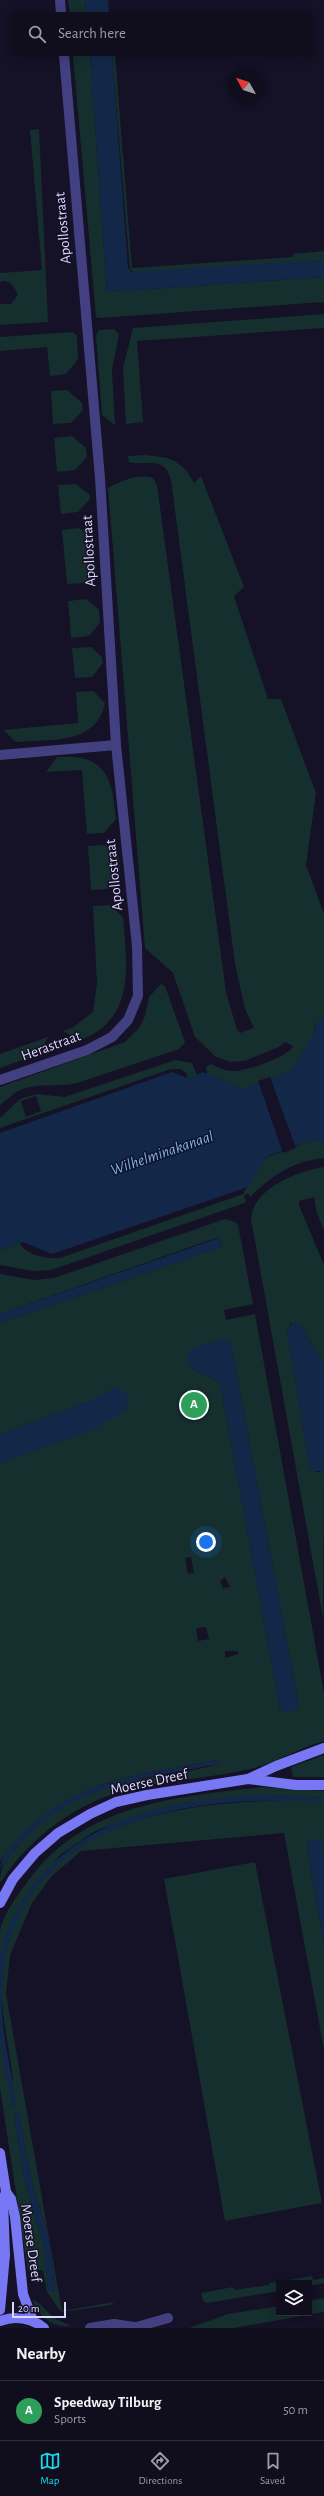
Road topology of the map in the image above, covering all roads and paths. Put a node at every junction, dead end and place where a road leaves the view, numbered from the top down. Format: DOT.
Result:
graph roads {
  1 [pos="60,0"];
  2 [pos="61,12"];
  3 [pos="64,56"];
  4 [pos="116,745"];
  5 [pos="0,754"];
  6 [pos="112,1037"];
  7 [pos="0,1080"];
  8 [pos="324,1748"];
  9 [pos="248,1779"];
  10 [pos="324,1785"];
  11 [pos="0,1903"];
  12 [pos="0,2153"];
  13 [pos="6,2192"];
  14 [pos="0,2310"];
  15 [pos="168,2318"];
  16 [pos="0,2321"];
  17 [pos="33,2321"];
  18 [pos="44,2328"];
  19 [pos="90,2328"];
  20 [pos="134,2328"];
  1 -- 2 [label="street"];
  3 -- 4 [label="street, Apollostraat"];
  4 -- 5 [label="street"];
  4 -- 6 [label="street, Apollostraat"];
  6 -- 7 [label="street, Herastraat"];
  8 -- 9 [label="street, Moerse Dreef"];
  9 -- 10 [label="street, Moerse Dreef"];
  9 -- 11 [label="street, Moerse Dreef"];
  12 -- 13 [label="street, Moerse Dreef"];
  13 -- 14 [label="street, Moerse Dreef"];
  13 -- 17 [label="street, Moerse Dreef"];
  15 -- 20 [label="street"];
  16 -- 17 [label="street"];
  17 -- 18 [label="street"];
  19 -- 20 [label="street"];
}
